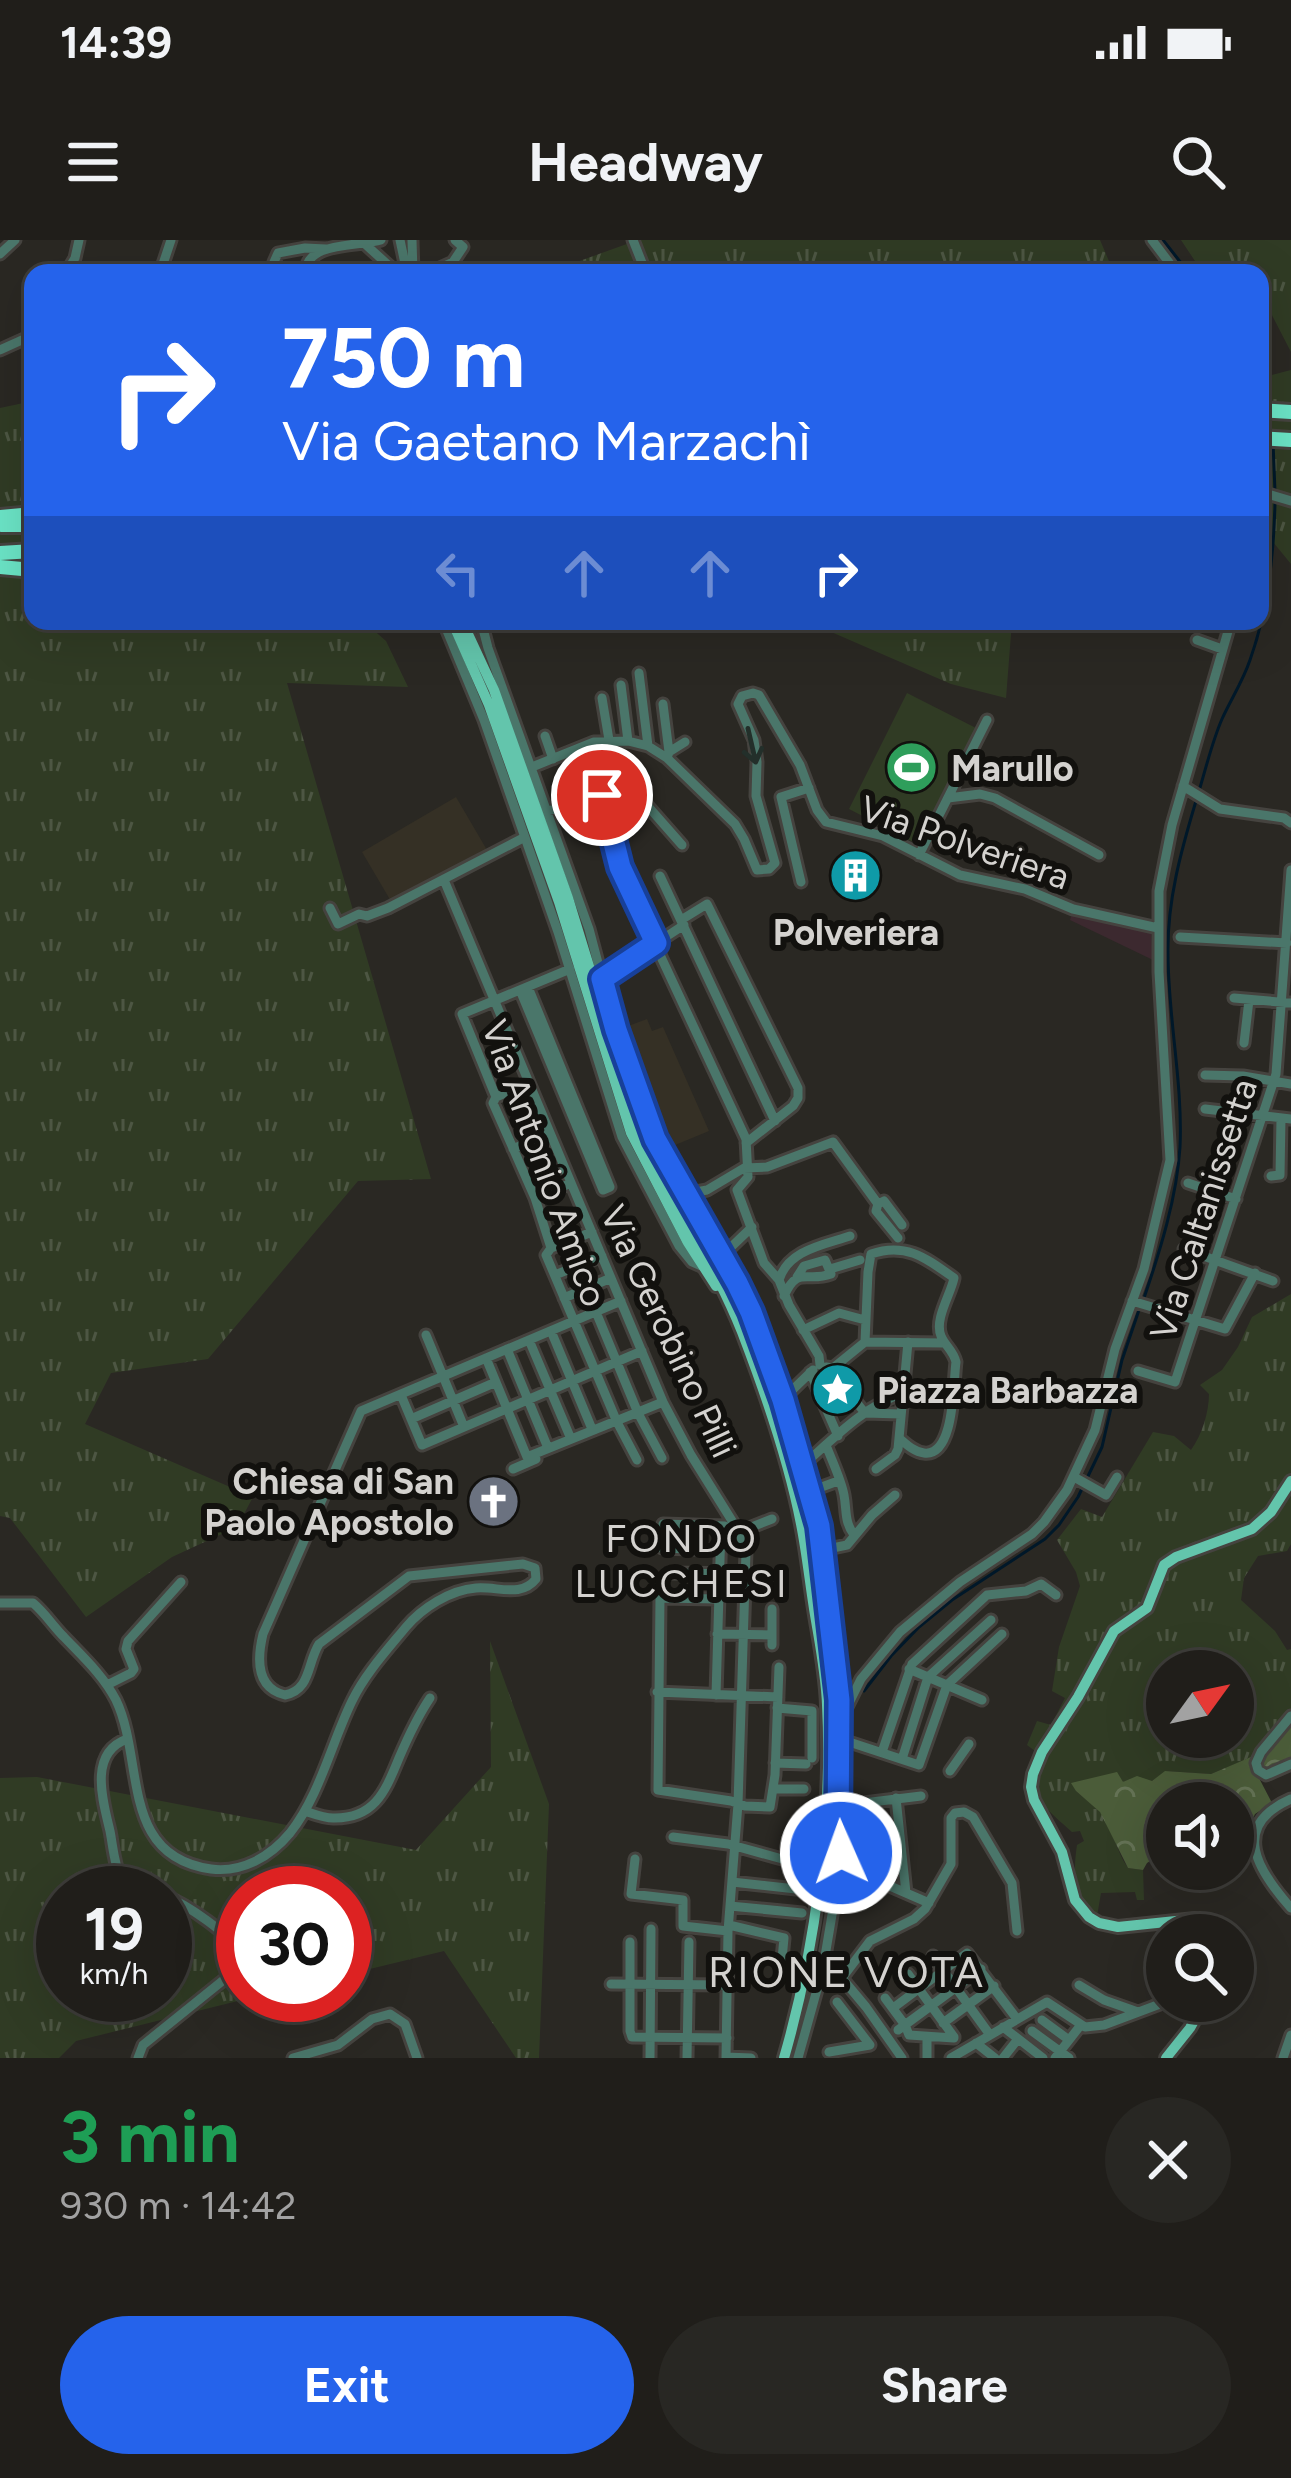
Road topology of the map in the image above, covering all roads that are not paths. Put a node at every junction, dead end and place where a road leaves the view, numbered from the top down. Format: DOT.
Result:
graph roads {
  1 [pos="15,240"];
  2 [pos="381,240"];
  3 [pos="1152,240"];
  4 [pos="365,244"];
  5 [pos="328,249"];
  6 [pos="0,254"];
  7 [pos="275,264"];
  8 [pos="305,264"];
  9 [pos="387,264"];
  10 [pos="1170,264"];
  11 [pos="448,630"];
  12 [pos="450,630"];
  13 [pos="466,630"];
  14 [pos="483,630"];
  15 [pos="1228,630"];
  16 [pos="1197,640"];
  17 [pos="1222,649"];
  18 [pos="639,673"];
  19 [pos="621,685"];
  20 [pos="602,698"];
  21 [pos="663,704"];
  22 [pos="987,720"];
  23 [pos="545,736"];
  24 [pos="609,740"];
  25 [pos="628,741"];
  26 [pos="685,742"];
  27 [pos="648,746"];
  28 [pos="668,755"];
  29 [pos="553,759"];
  30 [pos="532,767"];
  31 [pos="809,788"];
  32 [pos="1187,789"];
  33 [pos="602,795"];
  34 [pos="948,798"];
  35 [pos="548,811"];
  36 [pos="1291,823"];
  37 [pos="525,836"];
  38 [pos="682,845"];
  39 [pos="919,855"];
  40 [pos="1099,855"];
  41 [pos="1291,870"];
  42 [pos="660,876"];
  43 [pos="444,880"];
  44 [pos="801,882"];
  45 [pos="330,908"];
  46 [pos="682,922"];
  47 [pos="1158,928"];
  48 [pos="1180,937"];
  49 [pos="656,943"];
  50 [pos="1287,944"];
  51 [pos="570,969"];
  52 [pos="602,979"];
  53 [pos="524,989"];
  54 [pos="1234,998"];
  55 [pos="1249,1000"];
  56 [pos="494,1001"];
  57 [pos="1286,1003"];
  58 [pos="1244,1043"];
  59 [pos="1278,1057"];
  60 [pos="1291,1059"];
  61 [pos="1205,1075"];
  62 [pos="1274,1082"];
  63 [pos="529,1083"];
  64 [pos="1291,1084"];
  65 [pos="496,1097"];
  66 [pos="1205,1109"];
  67 [pos="1264,1116"];
  68 [pos="1286,1118"];
  69 [pos="775,1120"];
  70 [pos="550,1133"];
  71 [pos="748,1140"];
  72 [pos="513,1149"];
  73 [pos="749,1167"];
  74 [pos="1270,1176"];
  75 [pos="572,1183"];
  76 [pos="1187,1183"];
  77 [pos="685,1194"];
  78 [pos="535,1198"];
  79 [pos="1236,1199"];
  80 [pos="579,1200"];
  81 [pos="878,1204"];
  82 [pos="902,1225"];
  83 [pos="752,1227"];
  84 [pos="592,1232"];
  85 [pos="850,1236"];
  86 [pos="898,1238"];
  87 [pos="551,1247"];
  88 [pos="1184,1249"];
  89 [pos="602,1256"];
  90 [pos="795,1256"];
  91 [pos="711,1260"];
  92 [pos="860,1260"];
  93 [pos="1216,1261"];
  94 [pos="764,1263"];
  95 [pos="1255,1273"];
  96 [pos="554,1275"];
  97 [pos="611,1278"];
  98 [pos="779,1280"];
  99 [pos="1273,1281"];
  100 [pos="784,1296"];
  101 [pos="564,1298"];
  102 [pos="621,1301"];
  103 [pos="1139,1303"];
  104 [pos="596,1312"];
  105 [pos="865,1320"];
  106 [pos="574,1321"];
  107 [pos="1196,1321"];
  108 [pos="803,1330"];
  109 [pos="550,1331"];
  110 [pos="426,1335"];
  111 [pos="529,1340"];
  112 [pos="865,1342"];
  113 [pos="908,1342"];
  114 [pos="944,1343"];
  115 [pos="507,1349"];
  116 [pos="642,1351"];
  117 [pos="486,1358"];
  118 [pos="617,1362"];
  119 [pos="824,1366"];
  120 [pos="595,1371"];
  121 [pos="1138,1371"];
  122 [pos="810,1372"];
  123 [pos="443,1377"];
  124 [pos="572,1381"];
  125 [pos="496,1382"];
  126 [pos="550,1390"];
  127 [pos="903,1393"];
  128 [pos="401,1395"];
  129 [pos="528,1400"];
  130 [pos="783,1400"];
  131 [pos="453,1401"];
  132 [pos="663,1402"];
  133 [pos="507,1409"];
  134 [pos="638,1413"];
  135 [pos="865,1413"];
  136 [pos="901,1414"];
  137 [pos="411,1419"];
  138 [pos="617,1422"];
  139 [pos="464,1427"];
  140 [pos="592,1430"];
  141 [pos="838,1436"];
  142 [pos="899,1438"];
  143 [pos="571,1439"];
  144 [pos="826,1445"];
  145 [pos="548,1448"];
  146 [pos="662,1458"];
  147 [pos="637,1460"];
  148 [pos="801,1466"];
  149 [pos="513,1469"];
  150 [pos="876,1469"];
  151 [pos="1117,1477"];
  152 [pos="838,1481"];
  153 [pos="1081,1481"];
  154 [pos="1291,1481"];
  155 [pos="808,1492"];
  156 [pos="895,1495"];
  157 [pos="772,1519"];
  158 [pos="663,1524"];
  159 [pos="721,1526"];
  160 [pos="738,1529"];
  161 [pos="854,1535"];
  162 [pos="662,1548"];
  163 [pos="720,1550"];
  164 [pos="824,1550"];
  165 [pos="669,1573"];
  166 [pos="719,1574"];
  167 [pos="747,1574"];
  168 [pos="181,1582"];
  169 [pos="1056,1595"];
  170 [pos="718,1599"];
  171 [pos="0,1603"];
  172 [pos="772,1609"];
  173 [pos="991,1620"];
  174 [pos="717,1634"];
  175 [pos="1002,1634"];
  176 [pos="745,1635"];
  177 [pos="779,1667"];
  178 [pos="909,1669"];
  179 [pos="928,1677"];
  180 [pos="107,1685"];
  181 [pos="947,1685"];
  182 [pos="855,1689"];
  183 [pos="839,1691"];
  184 [pos="657,1693"];
  185 [pos="716,1695"];
  186 [pos="743,1696"];
  187 [pos="430,1698"];
  188 [pos="982,1700"];
  189 [pos="778,1703"];
  190 [pos="1291,1716"];
  191 [pos="834,1720"];
  192 [pos="127,1738"];
  193 [pos="840,1739"];
  194 [pos="969,1744"];
  195 [pos="882,1752"];
  196 [pos="902,1759"];
  197 [pos="775,1763"];
  198 [pos="1291,1764"];
  199 [pos="950,1771"];
  200 [pos="772,1789"];
  201 [pos="804,1789"];
  202 [pos="921,1796"];
  203 [pos="896,1798"];
  204 [pos="1291,1798"];
  205 [pos="738,1804"];
  206 [pos="838,1806"];
  207 [pos="305,1811"];
  208 [pos="673,1837"];
  209 [pos="734,1845"];
  210 [pos="635,1859"];
  211 [pos="793,1862"];
  212 [pos="118,1866"];
  213 [pos="844,1866"];
  214 [pos="732,1882"];
  215 [pos="805,1890"];
  216 [pos="906,1893"];
  217 [pos="929,1903"];
  218 [pos="730,1906"];
  219 [pos="1291,1908"];
  220 [pos="192,1910"];
  221 [pos="802,1913"];
  222 [pos="1146,1925"];
  223 [pos="728,1928"];
  224 [pos="651,1929"];
  225 [pos="1017,1931"];
  226 [pos="630,1942"];
  227 [pos="689,1942"];
  228 [pos="933,1956"];
  229 [pos="825,1958"];
  230 [pos="782,1959"];
  231 [pos="981,1969"];
  232 [pos="944,1971"];
  233 [pos="908,1974"];
  234 [pos="842,1978"];
  235 [pos="611,1984"];
  236 [pos="630,1984"];
  237 [pos="650,1984"];
  238 [pos="688,1984"];
  239 [pos="728,1985"];
  240 [pos="1079,1985"];
  241 [pos="994,1986"];
  242 [pos="956,1988"];
  243 [pos="918,1989"];
  244 [pos="837,2002"];
  245 [pos="192,2005"];
  246 [pos="968,2005"];
  247 [pos="931,2006"];
  248 [pos="1146,2009"];
  249 [pos="1138,2012"];
  250 [pos="1017,2019"];
  251 [pos="1042,2020"];
  252 [pos="172,2022"];
  253 [pos="1194,2022"];
  254 [pos="943,2023"];
  255 [pos="1080,2026"];
  256 [pos="902,2027"];
  257 [pos="1004,2027"];
  258 [pos="1032,2031"];
  259 [pos="990,2035"];
  260 [pos="1291,2035"];
  261 [pos="927,2037"];
  262 [pos="650,2038"];
  263 [pos="688,2038"];
  264 [pos="727,2038"];
  265 [pos="1018,2038"];
  266 [pos="1042,2038"];
  267 [pos="1069,2040"];
  268 [pos="976,2043"];
  269 [pos="829,2052"];
  270 [pos="310,2056"];
  271 [pos="1035,2056"];
  272 [pos="1061,2056"];
  273 [pos="138,2058"];
  274 [pos="293,2058"];
  275 [pos="417,2058"];
  276 [pos="650,2058"];
  277 [pos="687,2058"];
  278 [pos="726,2058"];
  279 [pos="751,2058"];
  280 [pos="784,2058"];
  281 [pos="798,2058"];
  282 [pos="902,2058"];
  283 [pos="927,2058"];
  284 [pos="951,2058"];
  285 [pos="999,2058"];
  286 [pos="1166,2058"];
  287 [pos="1283,2058"];
  1 -- 6 [label="street"];
  2 -- 4 [label="street"];
  3 -- 10 [label="street"];
  4 -- 5 [label="street"];
  4 -- 9 [label="street"];
  5 -- 7 [label="street"];
  5 -- 8 [label="street"];
  11 -- 37 [label="street"];
  12 -- 91 [label="main road"];
  13 -- 91 [label="main road"];
  14 -- 30 [label="street"];
  15 -- 17 [label="street"];
  16 -- 17 [label="street"];
  17 -- 32 [label="street"];
  18 -- 27 [label="street"];
  19 -- 25 [label="street"];
  20 -- 24 [label="street"];
  21 -- 28 [label="street"];
  22 -- 34 [label="street"];
  23 -- 29 [label="street"];
  24 -- 25 [label="street, Via Polveriera"];
  24 -- 29 [label="street, Via Polveriera"];
  25 -- 27 [label="street, Via Polveriera"];
  26 -- 28 [label="street"];
  27 -- 28 [label="street, Via Polveriera"];
  31 -- 28 [label="street, Via Polveriera, one-way"];
  29 -- 30 [label="street, Via Polveriera"];
  30 -- 35 [label="street"];
  31 -- 39 [label="street, Via Polveriera"];
  31 -- 44 [label="street"];
  32 -- 36 [label="street"];
  32 -- 47 [label="street"];
  33 -- 35 [label="street"];
  33 -- 38 [label="street"];
  33 -- 49 [label="street"];
  34 -- 39 [label="street"];
  34 -- 40 [label="street"];
  35 -- 52 [label="street"];
  37 -- 43 [label="street"];
  37 -- 51 [label="street"];
  39 -- 47 [label="street, Via Polveriera"];
  41 -- 50 [label="street, Via Caltanissetta"];
  42 -- 46 [label="street"];
  43 -- 45 [label="street"];
  43 -- 56 [label="street, Via Gerobino Pilli"];
  46 -- 49 [label="street"];
  46 -- 69 [label="street"];
  46 -- 69 [label="street"];
  47 -- 103 [label="street"];
  48 -- 50 [label="street"];
  49 -- 52 [label="street"];
  49 -- 71 [label="street"];
  50 -- 57 [label="street, Via Caltanissetta"];
  51 -- 53 [label="street"];
  51 -- 91 [label="street"];
  52 -- 77 [label="street"];
  53 -- 56 [label="street"];
  53 -- 80 [label="street"];
  54 -- 55 [label="street"];
  55 -- 57 [label="street"];
  55 -- 58 [label="street"];
  56 -- 63 [label="street, Via Gerobino Pilli"];
  56 -- 65 [label="street, Via Antonio Amico"];
  57 -- 59 [label="street, Via Caltanissetta"];
  59 -- 60 [label="street"];
  59 -- 62 [label="street, Via Caltanissetta"];
  61 -- 62 [label="street"];
  62 -- 64 [label="street"];
  62 -- 67 [label="street, Via Caltanissetta"];
  63 -- 65 [label="street"];
  63 -- 70 [label="street, Via Gerobino Pilli"];
  65 -- 72 [label="street, Via Antonio Amico"];
  66 -- 67 [label="street"];
  67 -- 68 [label="street"];
  67 -- 79 [label="street, Via Caltanissetta"];
  68 -- 74 [label="street"];
  69 -- 71 [label="street"];
  70 -- 72 [label="street"];
  70 -- 75 [label="street, Via Gerobino Pilli"];
  71 -- 73 [label="street"];
  72 -- 78 [label="street, Via Antonio Amico"];
  73 -- 77 [label="street"];
  73 -- 81 [label="street"];
  73 -- 83 [label="street"];
  75 -- 78 [label="street"];
  75 -- 80 [label="street, Via Gerobino Pilli"];
  76 -- 79 [label="street"];
  77 -- 91 [label="street"];
  78 -- 87 [label="street, Via Antonio Amico"];
  79 -- 93 [label="street, Via Caltanissetta"];
  80 -- 84 [label="street, Via Gerobino Pilli"];
  81 -- 82 [label="street"];
  81 -- 86 [label="street"];
  83 -- 91 [label="street"];
  83 -- 94 [label="street"];
  84 -- 87 [label="street"];
  84 -- 89 [label="street, Via Gerobino Pilli"];
  85 -- 90 [label="street"];
  87 -- 96 [label="street, Via Antonio Amico"];
  88 -- 93 [label="street"];
  89 -- 96 [label="street"];
  89 -- 97 [label="street, Via Gerobino Pilli"];
  90 -- 94 [label="street"];
  90 -- 98 [label="street"];
  91 -- 130 [label="street"];
  91 -- 191 [label="main road"];
  92 -- 100 [label="street"];
  93 -- 95 [label="street"];
  93 -- 107 [label="street, Via Caltanissetta"];
  94 -- 98 [label="street"];
  95 -- 99 [label="street"];
  95 -- 107 [label="street"];
  96 -- 101 [label="street, Via Antonio Amico"];
  97 -- 101 [label="street"];
  97 -- 102 [label="street, Via Gerobino Pilli"];
  98 -- 100 [label="street"];
  100 -- 108 [label="street"];
  101 -- 106 [label="street, Via Antonio Amico"];
  102 -- 104 [label="street"];
  102 -- 116 [label="street, Via Gerobino Pilli"];
  103 -- 107 [label="street"];
  103 -- 153 [label="street"];
  104 -- 106 [label="street"];
  104 -- 118 [label="street"];
  105 -- 108 [label="street"];
  105 -- 112 [label="street"];
  105 -- 114 [label="street"];
  106 -- 109 [label="street"];
  106 -- 120 [label="street, Via Antonio Amico"];
  107 -- 121 [label="street, Via Caltanissetta"];
  108 -- 119 [label="street"];
  109 -- 111 [label="street"];
  109 -- 124 [label="street"];
  110 -- 123 [label="street"];
  111 -- 115 [label="street"];
  111 -- 126 [label="street"];
  112 -- 113 [label="street"];
  112 -- 119 [label="street"];
  113 -- 114 [label="street"];
  113 -- 127 [label="street"];
  114 -- 142 [label="street"];
  115 -- 117 [label="street"];
  115 -- 129 [label="street"];
  116 -- 118 [label="street"];
  116 -- 132 [label="street, Via Gerobino Pilli"];
  117 -- 123 [label="street"];
  117 -- 125 [label="street"];
  118 -- 120 [label="street"];
  118 -- 134 [label="street"];
  119 -- 122 [label="street"];
  119 -- 135 [label="street"];
  120 -- 124 [label="street"];
  120 -- 138 [label="street, Via Antonio Amico"];
  122 -- 130 [label="street"];
  122 -- 141 [label="street"];
  123 -- 128 [label="street"];
  123 -- 131 [label="street"];
  124 -- 126 [label="street"];
  124 -- 140 [label="street"];
  125 -- 131 [label="street"];
  125 -- 133 [label="street"];
  126 -- 129 [label="street"];
  126 -- 143 [label="street"];
  127 -- 135 [label="street"];
  127 -- 136 [label="street"];
  128 -- 137 [label="street"];
  128 -- 207 [label="street"];
  129 -- 133 [label="street"];
  129 -- 145 [label="street"];
  130 -- 148 [label="street"];
  131 -- 137 [label="street"];
  131 -- 139 [label="street"];
  132 -- 134 [label="street"];
  132 -- 160 [label="street, Via Gerobino Pilli"];
  133 -- 139 [label="street"];
  133 -- 145 [label="street"];
  134 -- 138 [label="street"];
  134 -- 146 [label="street"];
  135 -- 136 [label="street"];
  135 -- 141 [label="street"];
  136 -- 142 [label="street"];
  137 -- 139 [label="street"];
  138 -- 140 [label="street"];
  138 -- 147 [label="street, Via Antonio Amico"];
  138 -- 149 [label="street"];
  140 -- 143 [label="street"];
  141 -- 144 [label="street"];
  142 -- 150 [label="street"];
  143 -- 145 [label="street"];
  144 -- 148 [label="street"];
  144 -- 152 [label="street"];
  148 -- 155 [label="street"];
  151 -- 153 [label="street"];
  152 -- 155 [label="street"];
  152 -- 161 [label="street"];
  153 -- 182 [label="street"];
  154 -- 222 [label="main road"];
  155 -- 164 [label="street"];
  156 -- 161 [label="street"];
  157 -- 160 [label="street"];
  158 -- 159 [label="street"];
  159 -- 160 [label="street"];
  159 -- 163 [label="street"];
  160 -- 167 [label="street, Via Gerobino Pilli"];
  161 -- 164 [label="street"];
  162 -- 163 [label="street"];
  163 -- 166 [label="street"];
  164 -- 183 [label="street"];
  165 -- 166 [label="street"];
  166 -- 167 [label="street"];
  166 -- 170 [label="street"];
  167 -- 176 [label="street, Via Gerobino Pilli"];
  168 -- 180 [label="street"];
  169 -- 178 [label="street"];
  170 -- 174 [label="street"];
  170 -- 184 [label="street"];
  171 -- 180 [label="street"];
  172 -- 176 [label="street"];
  173 -- 179 [label="street"];
  174 -- 176 [label="street"];
  174 -- 185 [label="street"];
  175 -- 181 [label="street"];
  176 -- 186 [label="street, Via Gerobino Pilli"];
  177 -- 189 [label="street"];
  178 -- 179 [label="street"];
  178 -- 195 [label="street"];
  179 -- 181 [label="street"];
  179 -- 196 [label="street"];
  180 -- 192 [label="street"];
  181 -- 188 [label="street"];
  181 -- 196 [label="street"];
  182 -- 183 [label="street"];
  182 -- 191 [label="street"];
  183 -- 191 [label="street"];
  184 -- 185 [label="street"];
  184 -- 205 [label="street"];
  185 -- 186 [label="street"];
  186 -- 189 [label="street"];
  186 -- 205 [label="street, Via Gerobino Pilli"];
  187 -- 207 [label="street"];
  189 -- 197 [label="street"];
  189 -- 197 [label="street"];
  190 -- 198 [label="street"];
  191 -- 193 [label="street"];
  191 -- 280 [label="main road"];
  192 -- 207 [label="street"];
  192 -- 212 [label="street"];
  193 -- 195 [label="street"];
  193 -- 206 [label="street"];
  194 -- 199 [label="street"];
  195 -- 196 [label="street"];
  197 -- 200 [label="street"];
  200 -- 201 [label="street"];
  200 -- 205 [label="street"];
  202 -- 203 [label="street"];
  203 -- 206 [label="street"];
  203 -- 216 [label="street"];
  204 -- 219 [label="street"];
  205 -- 209 [label="street, Via Gerobino Pilli"];
  206 -- 213 [label="street"];
  208 -- 209 [label="street"];
  209 -- 211 [label="street"];
  209 -- 214 [label="street, Via Gerobino Pilli"];
  210 -- 223 [label="street"];
  213 -- 216 [label="street"];
  213 -- 229 [label="street"];
  214 -- 215 [label="street"];
  214 -- 218 [label="street, Via Gerobino Pilli"];
  216 -- 217 [label="street"];
  217 -- 225 [label="street"];
  217 -- 234 [label="street"];
  218 -- 221 [label="street"];
  218 -- 223 [label="street, Via Gerobino Pilli"];
  220 -- 245 [label="street"];
  223 -- 230 [label="street"];
  223 -- 239 [label="street, Via Gerobino Pilli"];
  224 -- 237 [label="street"];
  226 -- 236 [label="street"];
  227 -- 238 [label="street"];
  228 -- 232 [label="street"];
  229 -- 234 [label="street"];
  229 -- 281 [label="street"];
  231 -- 232 [label="street"];
  231 -- 241 [label="street"];
  231 -- 242 [label="street"];
  232 -- 242 [label="street"];
  232 -- 243 [label="street"];
  233 -- 243 [label="street"];
  234 -- 282 [label="street"];
  235 -- 236 [label="street"];
  236 -- 237 [label="street"];
  236 -- 262 [label="street"];
  237 -- 238 [label="street"];
  237 -- 262 [label="street"];
  238 -- 239 [label="street"];
  238 -- 263 [label="street"];
  239 -- 264 [label="street, Via Gerobino Pilli"];
  240 -- 249 [label="street"];
  241 -- 246 [label="street"];
  241 -- 250 [label="street"];
  242 -- 246 [label="street"];
  242 -- 247 [label="street"];
  243 -- 247 [label="street"];
  243 -- 256 [label="street"];
  244 -- 269 [label="street"];
  246 -- 254 [label="street"];
  246 -- 259 [label="street"];
  247 -- 254 [label="street"];
  247 -- 256 [label="street"];
  248 -- 249 [label="street"];
  249 -- 255 [label="street"];
  250 -- 255 [label="street"];
  250 -- 257 [label="street"];
  251 -- 267 [label="street"];
  252 -- 273 [label="street"];
  253 -- 286 [label="main road"];
  254 -- 261 [label="street"];
  255 -- 267 [label="street"];
  256 -- 261 [label="street"];
  257 -- 259 [label="street"];
  257 -- 265 [label="street"];
  258 -- 266 [label="street"];
  259 -- 268 [label="street"];
  260 -- 287 [label="street"];
  261 -- 283 [label="street"];
  262 -- 263 [label="street"];
  262 -- 276 [label="street"];
  263 -- 264 [label="street"];
  263 -- 277 [label="street"];
  264 -- 278 [label="street, Via Gerobino Pilli"];
  265 -- 271 [label="street"];
  265 -- 285 [label="street"];
  266 -- 271 [label="street"];
  266 -- 272 [label="street"];
  267 -- 272 [label="street"];
  268 -- 284 [label="street"];
  268 -- 285 [label="street"];
  270 -- 274 [label="street"];
  270 -- 275 [label="street"];
  278 -- 279 [label="street"];
}
